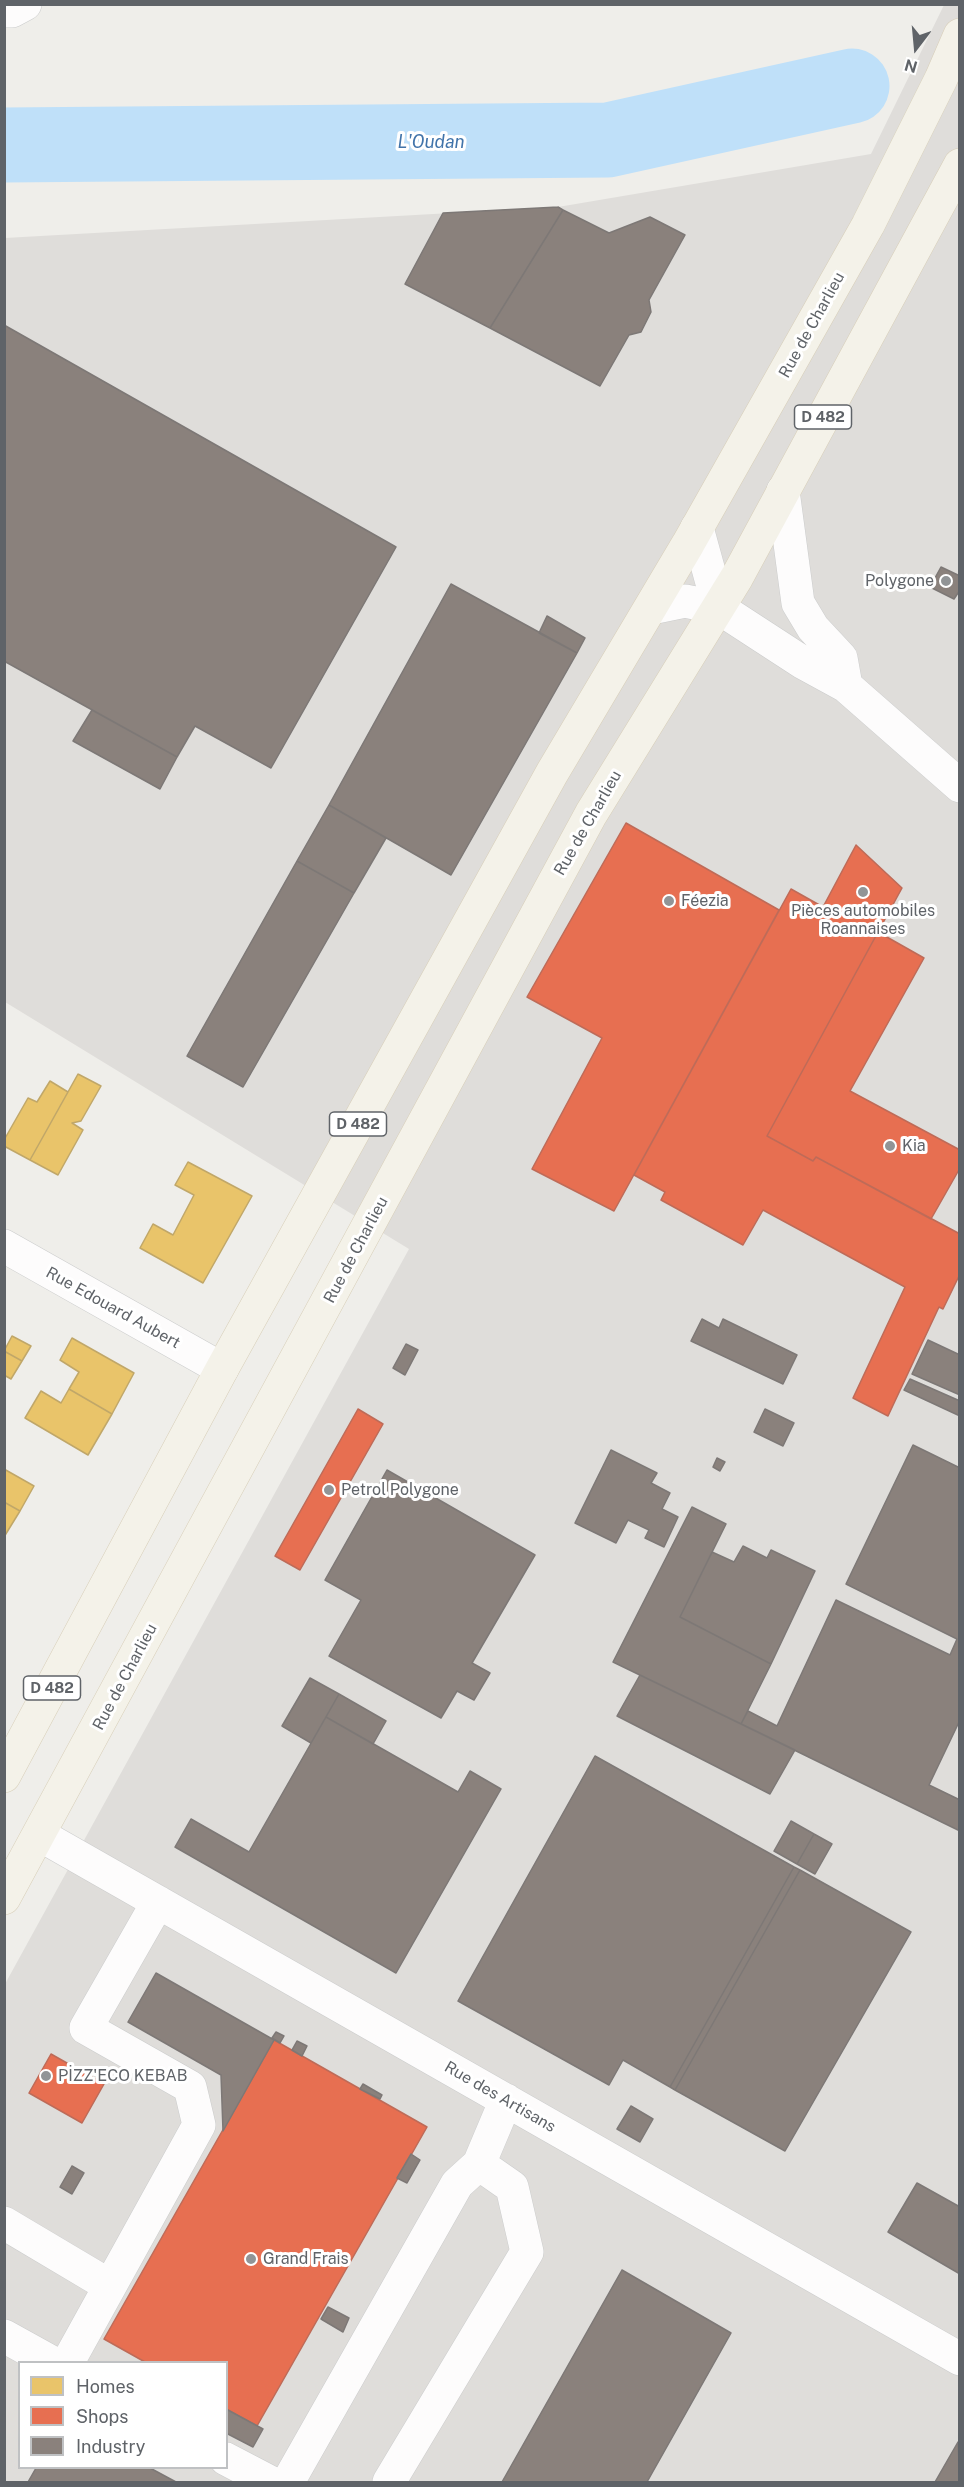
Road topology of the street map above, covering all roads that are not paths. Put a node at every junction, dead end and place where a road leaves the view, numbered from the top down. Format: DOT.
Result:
graph roads {
  1 [pos="25,4"];
  2 [pos="4,11"];
  3 [pos="960,35"];
  4 [pos="960,165"];
  5 [pos="783,491"];
  6 [pos="697,528"];
  7 [pos="651,608"];
  8 [pos="719,608"];
  9 [pos="846,686"];
  10 [pos="960,786"];
  11 [pos="4,1246"];
  12 [pos="222,1369"];
  13 [pos="4,1776"];
  14 [pos="40,1835"];
  15 [pos="4,1898"];
  16 [pos="158,1902"];
  17 [pos="506,2100"];
  18 [pos="479,2164"];
  19 [pos="4,2223"];
  20 [pos="110,2286"];
  21 [pos="4,2336"];
  22 [pos="960,2359"];
  23 [pos="49,2361"];
  24 [pos="69,2361"];
  25 [pos="228,2460"];
  26 [pos="270,2482"];
  27 [pos="288,2482"];
  28 [pos="388,2482"];
  1 -- 2 [label="street"];
  3 -- 6 [label="main road, Rue de Charlieu / D 482"];
  4 -- 5 [label="main road, Rue de Charlieu / D 482"];
  5 -- 8 [label="main road, Rue de Charlieu / D 482"];
  5 -- 9 [label="street"];
  6 -- 7 [label="main road, Rue de Charlieu / D 482"];
  6 -- 8 [label="street"];
  7 -- 8 [label="street"];
  7 -- 12 [label="main road, Rue de Charlieu / D 482"];
  8 -- 9 [label="street"];
  8 -- 14 [label="main road, Rue de Charlieu / D 482"];
  9 -- 10 [label="street"];
  11 -- 12 [label="street, Rue Edouard Aubert"];
  12 -- 13 [label="main road, Rue de Charlieu / D 482"];
  14 -- 15 [label="main road, Rue de Charlieu / D 482"];
  14 -- 16 [label="street, Rue des Artisans"];
  16 -- 17 [label="street, Rue des Artisans"];
  16 -- 20 [label="street"];
  17 -- 18 [label="street"];
  17 -- 22 [label="street, Rue des Artisans"];
  18 -- 27 [label="street"];
  18 -- 28 [label="street"];
  19 -- 20 [label="street"];
  20 -- 24 [label="street"];
  21 -- 23 [label="street"];
  25 -- 26 [label="street"];
}
